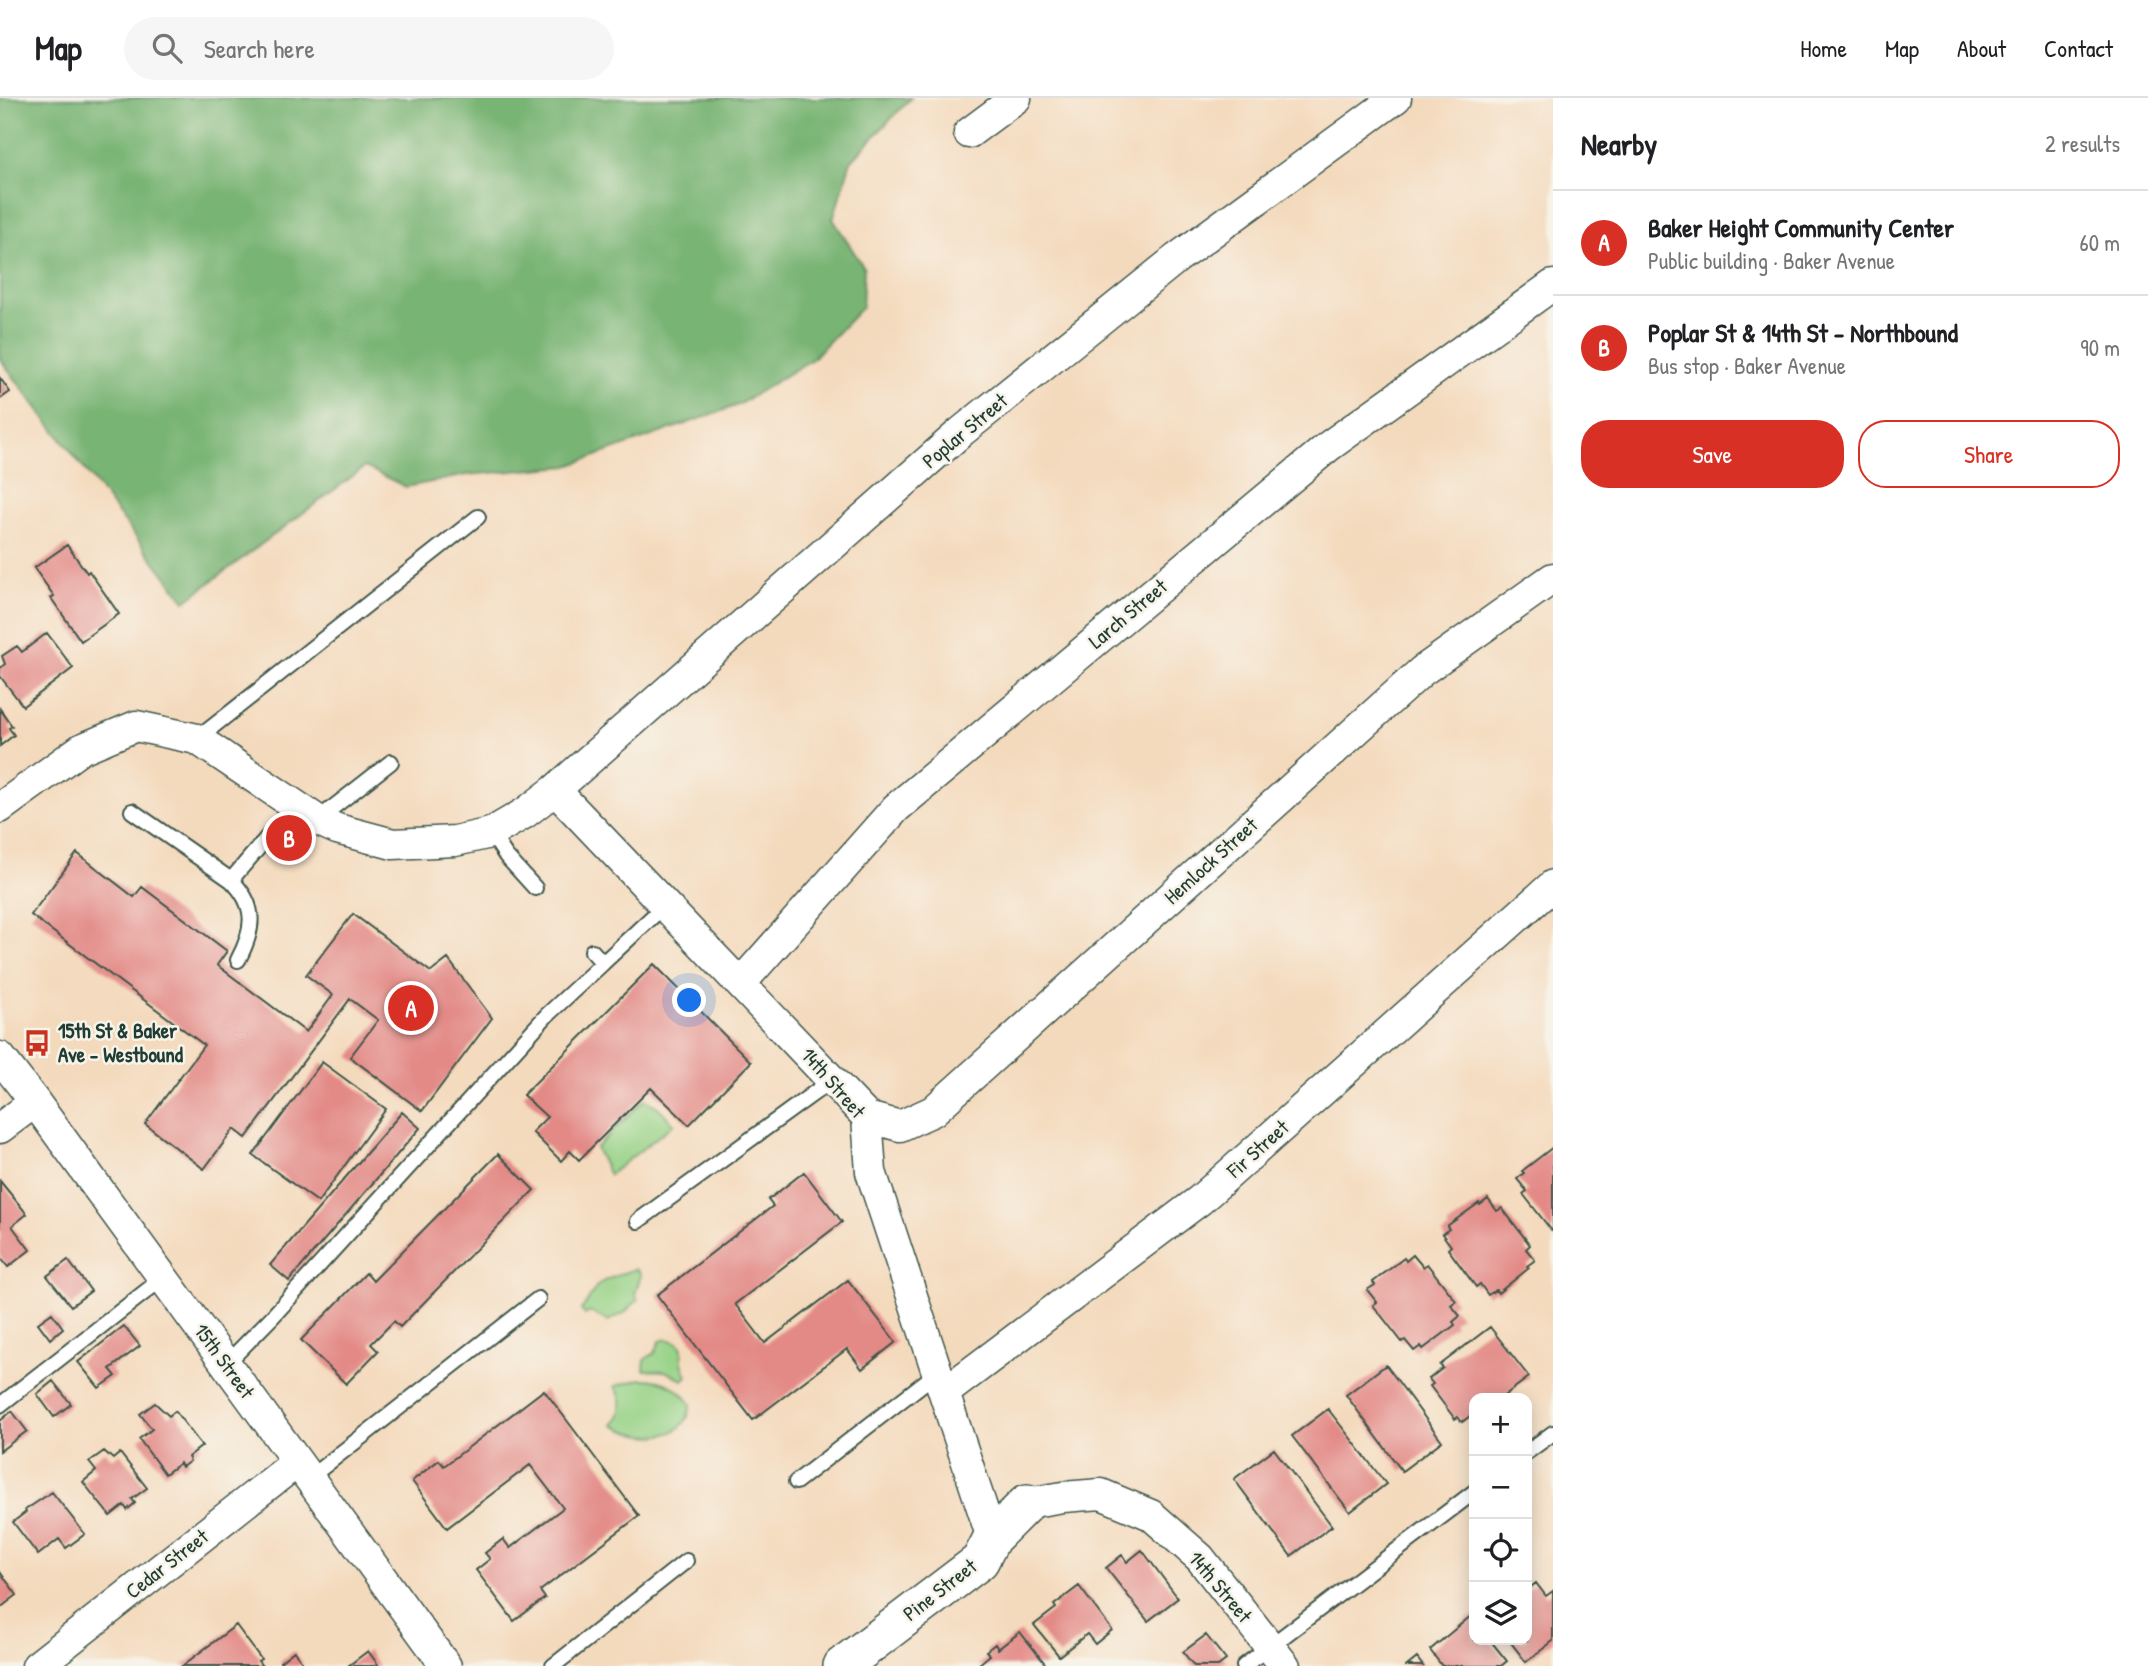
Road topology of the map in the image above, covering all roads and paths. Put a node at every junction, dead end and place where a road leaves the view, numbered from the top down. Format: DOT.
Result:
graph roads {
  1 [pos="1016,98"];
  2 [pos="1396,98"];
  3 [pos="969,133"];
  4 [pos="1553,285"];
  5 [pos="478,517"];
  6 [pos="1553,578"];
  7 [pos="197,739"];
  8 [pos="391,762"];
  9 [pos="555,790"];
  10 [pos="0,808"];
  11 [pos="132,811"];
  12 [pos="306,813"];
  13 [pos="491,832"];
  14 [pos="231,880"];
  15 [pos="1553,885"];
  16 [pos="535,888"];
  17 [pos="665,905"];
  18 [pos="592,951"];
  19 [pos="238,960"];
  20 [pos="603,963"];
  21 [pos="741,983"];
  22 [pos="0,1057"];
  23 [pos="832,1080"];
  24 [pos="35,1102"];
  25 [pos="867,1116"];
  26 [pos="0,1128"];
  27 [pos="638,1221"];
  28 [pos="163,1278"];
  29 [pos="538,1299"];
  30 [pos="226,1364"];
  31 [pos="942,1382"];
  32 [pos="0,1405"];
  33 [pos="1553,1433"];
  34 [pos="1532,1448"];
  35 [pos="303,1470"];
  36 [pos="796,1482"];
  37 [pos="1469,1496"];
  38 [pos="1027,1503"];
  39 [pos="992,1538"];
  40 [pos="686,1562"];
  41 [pos="1277,1656"];
  42 [pos="37,1666"];
  43 [pos="445,1666"];
  44 [pos="553,1666"];
  45 [pos="842,1666"];
  46 [pos="1244,1666"];
  1 -- 3 [label="street"];
  2 -- 9 [label="street, Poplar Street"];
  4 -- 21 [label="street, Larch Street"];
  5 -- 7 [label="lane"];
  6 -- 25 [label="street, Hemlock Street"];
  7 -- 10 [label="street"];
  7 -- 12 [label="street, Poplar Street"];
  8 -- 12 [label="lane"];
  9 -- 13 [label="street, Poplar Street"];
  9 -- 17 [label="street, 14th Street"];
  11 -- 14 [label="lane"];
  12 -- 13 [label="street, Poplar Street"];
  12 -- 14 [label="lane"];
  13 -- 16 [label="lane"];
  14 -- 19 [label="lane"];
  15 -- 31 [label="street, Fir Street"];
  17 -- 20 [label="lane"];
  17 -- 21 [label="street, 14th Street"];
  18 -- 20 [label="lane"];
  20 -- 30 [label="lane"];
  21 -- 23 [label="street, 14th Street"];
  22 -- 24 [label="street, 15th Street"];
  23 -- 25 [label="street, 14th Street"];
  23 -- 27 [label="lane"];
  24 -- 26 [label="street"];
  24 -- 28 [label="street, 15th Street"];
  25 -- 31 [label="street, 14th Street"];
  28 -- 30 [label="street, 15th Street"];
  28 -- 32 [label="lane"];
  29 -- 35 [label="lane"];
  30 -- 35 [label="street, 15th Street"];
  31 -- 36 [label="lane"];
  31 -- 39 [label="street, 14th Street"];
  33 -- 34 [label="lane"];
  35 -- 42 [label="street, Cedar Street"];
  35 -- 43 [label="street, 15th Street"];
  37 -- 41 [label="lane"];
  38 -- 39 [label="street, Pine Street"];
  38 -- 41 [label="street, 14th Street"];
  39 -- 45 [label="street, Pine Street"];
  40 -- 44 [label="lane"];
  41 -- 46 [label="lane"];
}
